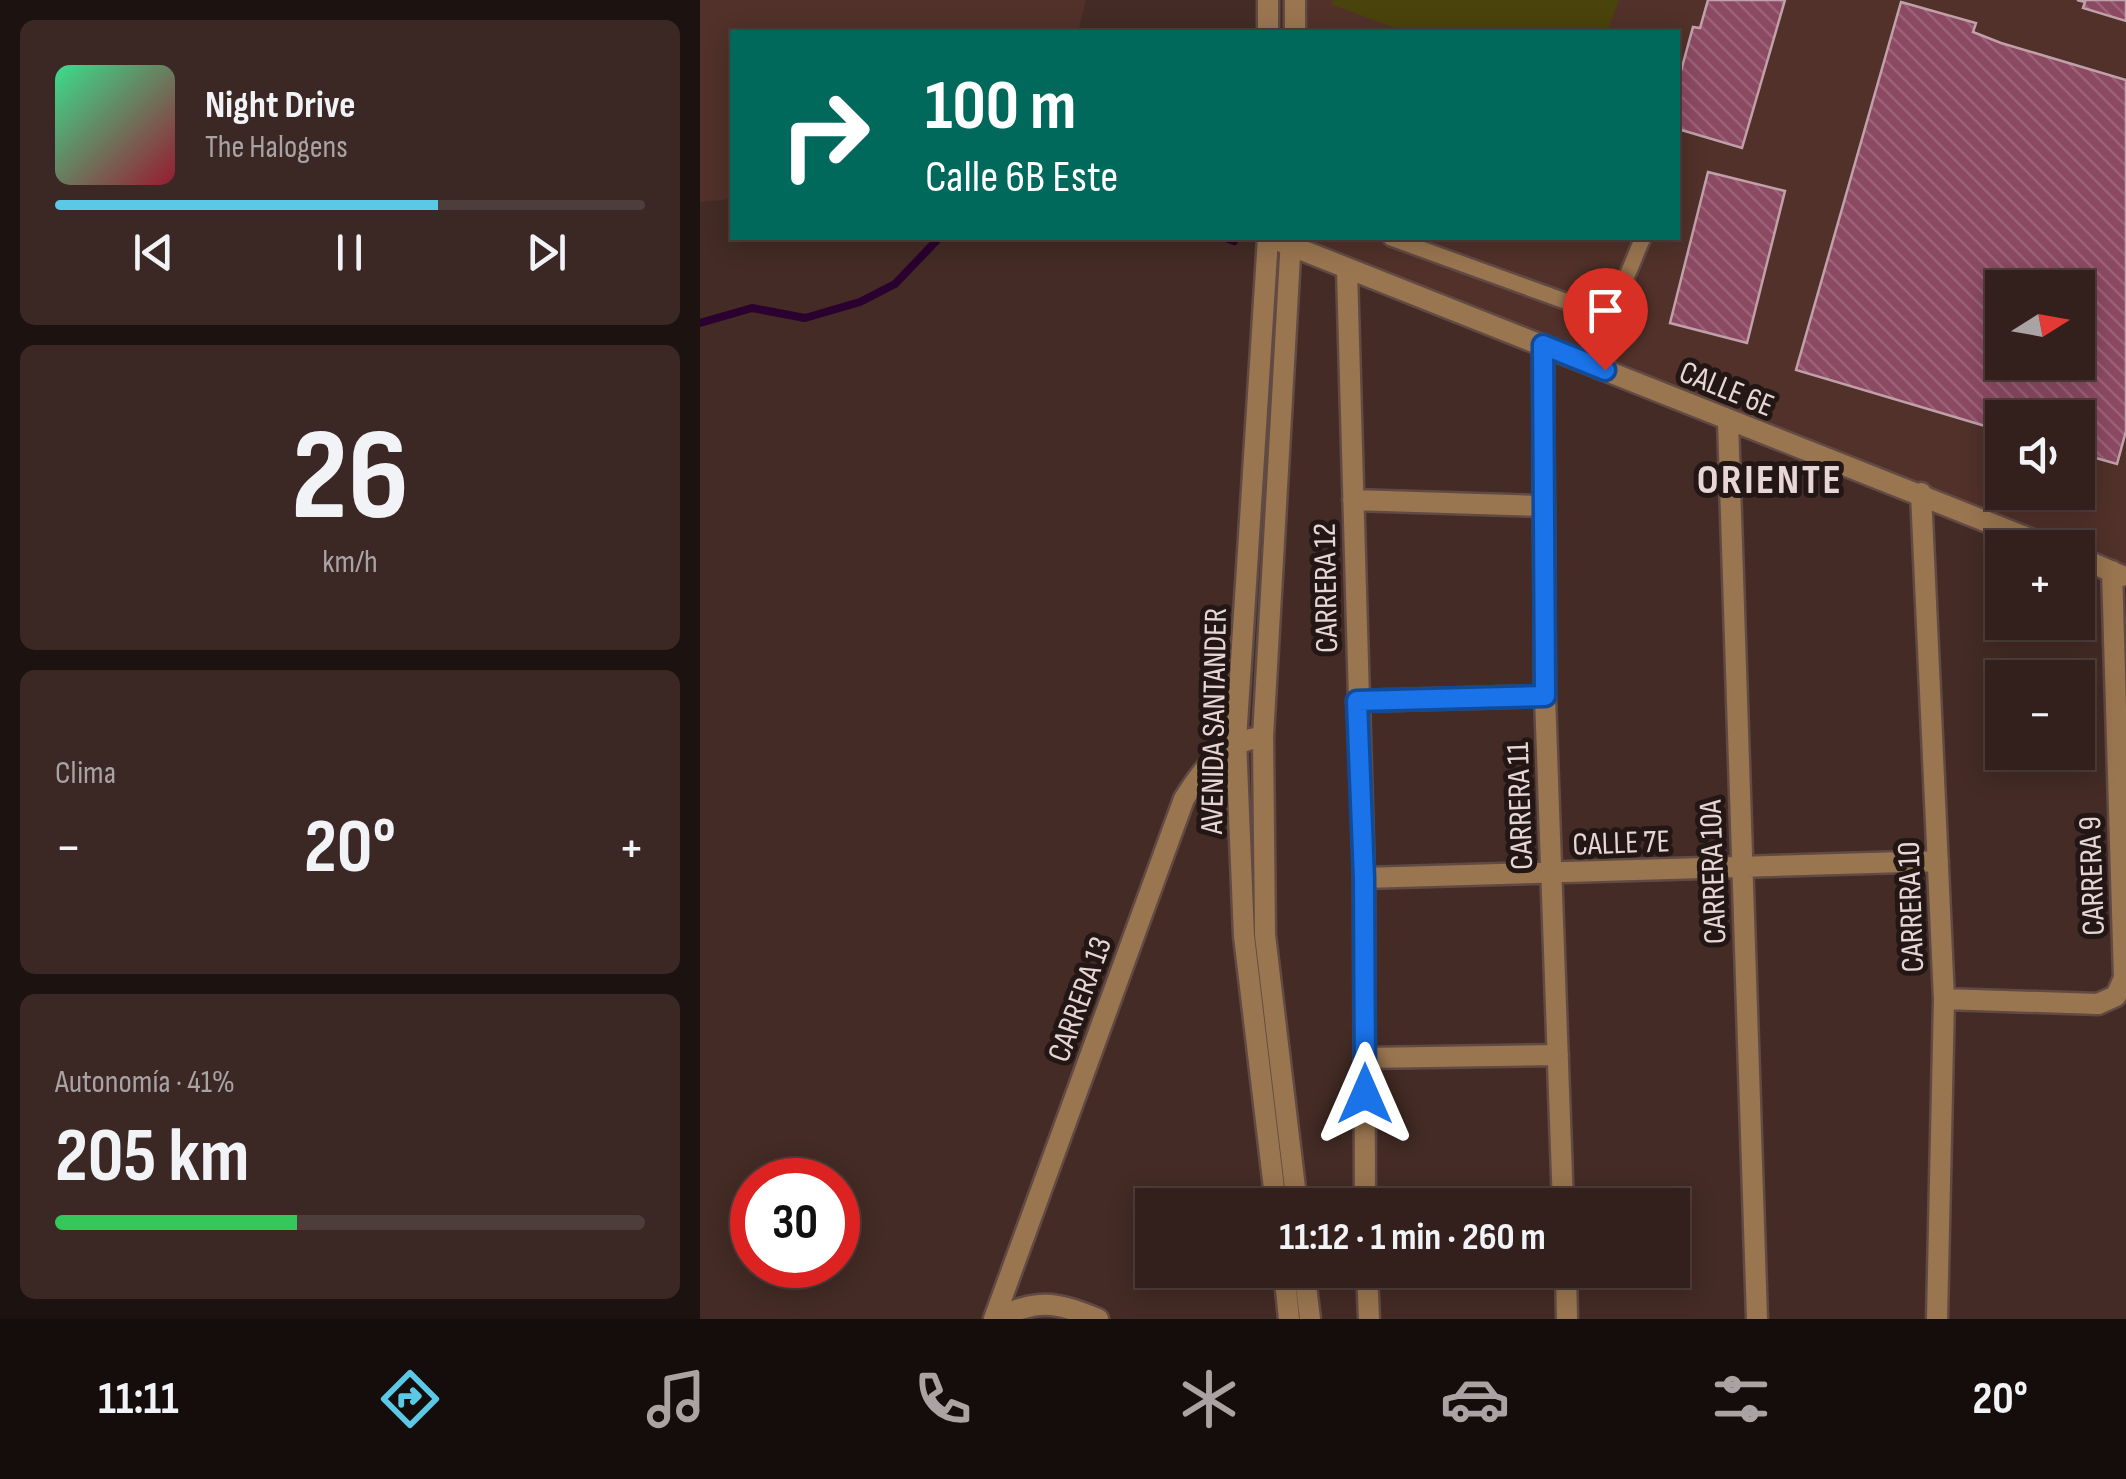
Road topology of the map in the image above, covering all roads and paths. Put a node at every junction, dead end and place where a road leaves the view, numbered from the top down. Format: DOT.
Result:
graph roads {
  1 [pos="1268,0"];
  2 [pos="1295,0"];
  3 [pos="1268,30"];
  4 [pos="1295,30"];
  5 [pos="1268,240"];
  6 [pos="1397,240"];
  7 [pos="1642,240"];
  8 [pos="1291,242"];
  9 [pos="1347,270"];
  10 [pos="1543,345"];
  11 [pos="1728,422"];
  12 [pos="1921,494"];
  13 [pos="1353,500"];
  14 [pos="1543,506"];
  15 [pos="2009,530"];
  16 [pos="2095,565"];
  17 [pos="2119,574"];
  18 [pos="1545,696"];
  19 [pos="1357,701"];
  20 [pos="1262,737"];
  21 [pos="1236,740"];
  22 [pos="1938,861"];
  23 [pos="1742,869"];
  24 [pos="1552,874"];
  25 [pos="1364,878"];
  26 [pos="1944,999"];
  27 [pos="1558,1054"];
  28 [pos="1365,1058"];
  29 [pos="1274,1188"];
  30 [pos="1294,1188"];
  31 [pos="1366,1188"];
  32 [pos="1562,1188"];
  33 [pos="1286,1288"];
  34 [pos="1306,1288"];
  35 [pos="1368,1288"];
  36 [pos="1566,1288"];
  37 [pos="994,1319"];
  38 [pos="1098,1319"];
  39 [pos="1290,1319"];
  40 [pos="1310,1319"];
  41 [pos="1369,1319"];
  42 [pos="1567,1319"];
  43 [pos="1757,1319"];
  44 [pos="1937,1319"];
  1 -- 3 [label="street"];
  2 -- 4 [label="street"];
  5 -- 21 [label="street, AVENIDA SANTANDER"];
  6 -- 7 [label="lane"];
  8 -- 9 [label="street, CALLE 6E"];
  8 -- 20 [label="street, AVENIDA SANTANDER"];
  9 -- 10 [label="street, CALLE 6E"];
  9 -- 13 [label="street, CARRERA 12"];
  10 -- 11 [label="street, CALLE 6E"];
  10 -- 14 [label="street, CARRERA 11"];
  11 -- 12 [label="street, CALLE 6E"];
  11 -- 23 [label="street, CARRERA 10A"];
  12 -- 15 [label="street, CALLE 6E"];
  12 -- 22 [label="street, CARRERA 10"];
  13 -- 14 [label="street"];
  13 -- 19 [label="street, CARRERA 12"];
  14 -- 18 [label="street, CARRERA 11"];
  16 -- 17 [label="street"];
  17 -- 26 [label="street, CARRERA 9"];
  18 -- 19 [label="street"];
  18 -- 24 [label="street, CARRERA 11"];
  19 -- 25 [label="street, CARRERA 12"];
  20 -- 21 [label="street"];
  20 -- 30 [label="street, AVENIDA SANTANDER"];
  21 -- 29 [label="street, AVENIDA SANTANDER"];
  21 -- 37 [label="street, CARRERA 13"];
  22 -- 23 [label="street, CALLE 7E"];
  22 -- 26 [label="street, CARRERA 10"];
  23 -- 24 [label="street, CALLE 7E"];
  23 -- 43 [label="street, CARRERA 10A"];
  24 -- 25 [label="street, CALLE 7E"];
  24 -- 27 [label="street, CARRERA 11"];
  25 -- 28 [label="street, CARRERA 12"];
  26 -- 44 [label="street, CARRERA 10"];
  27 -- 28 [label="street"];
  27 -- 32 [label="street, CARRERA 11"];
  28 -- 31 [label="street, CARRERA 12"];
  33 -- 39 [label="street"];
  34 -- 40 [label="street"];
  35 -- 41 [label="street"];
  36 -- 42 [label="street"];
  37 -- 38 [label="street"];
}
